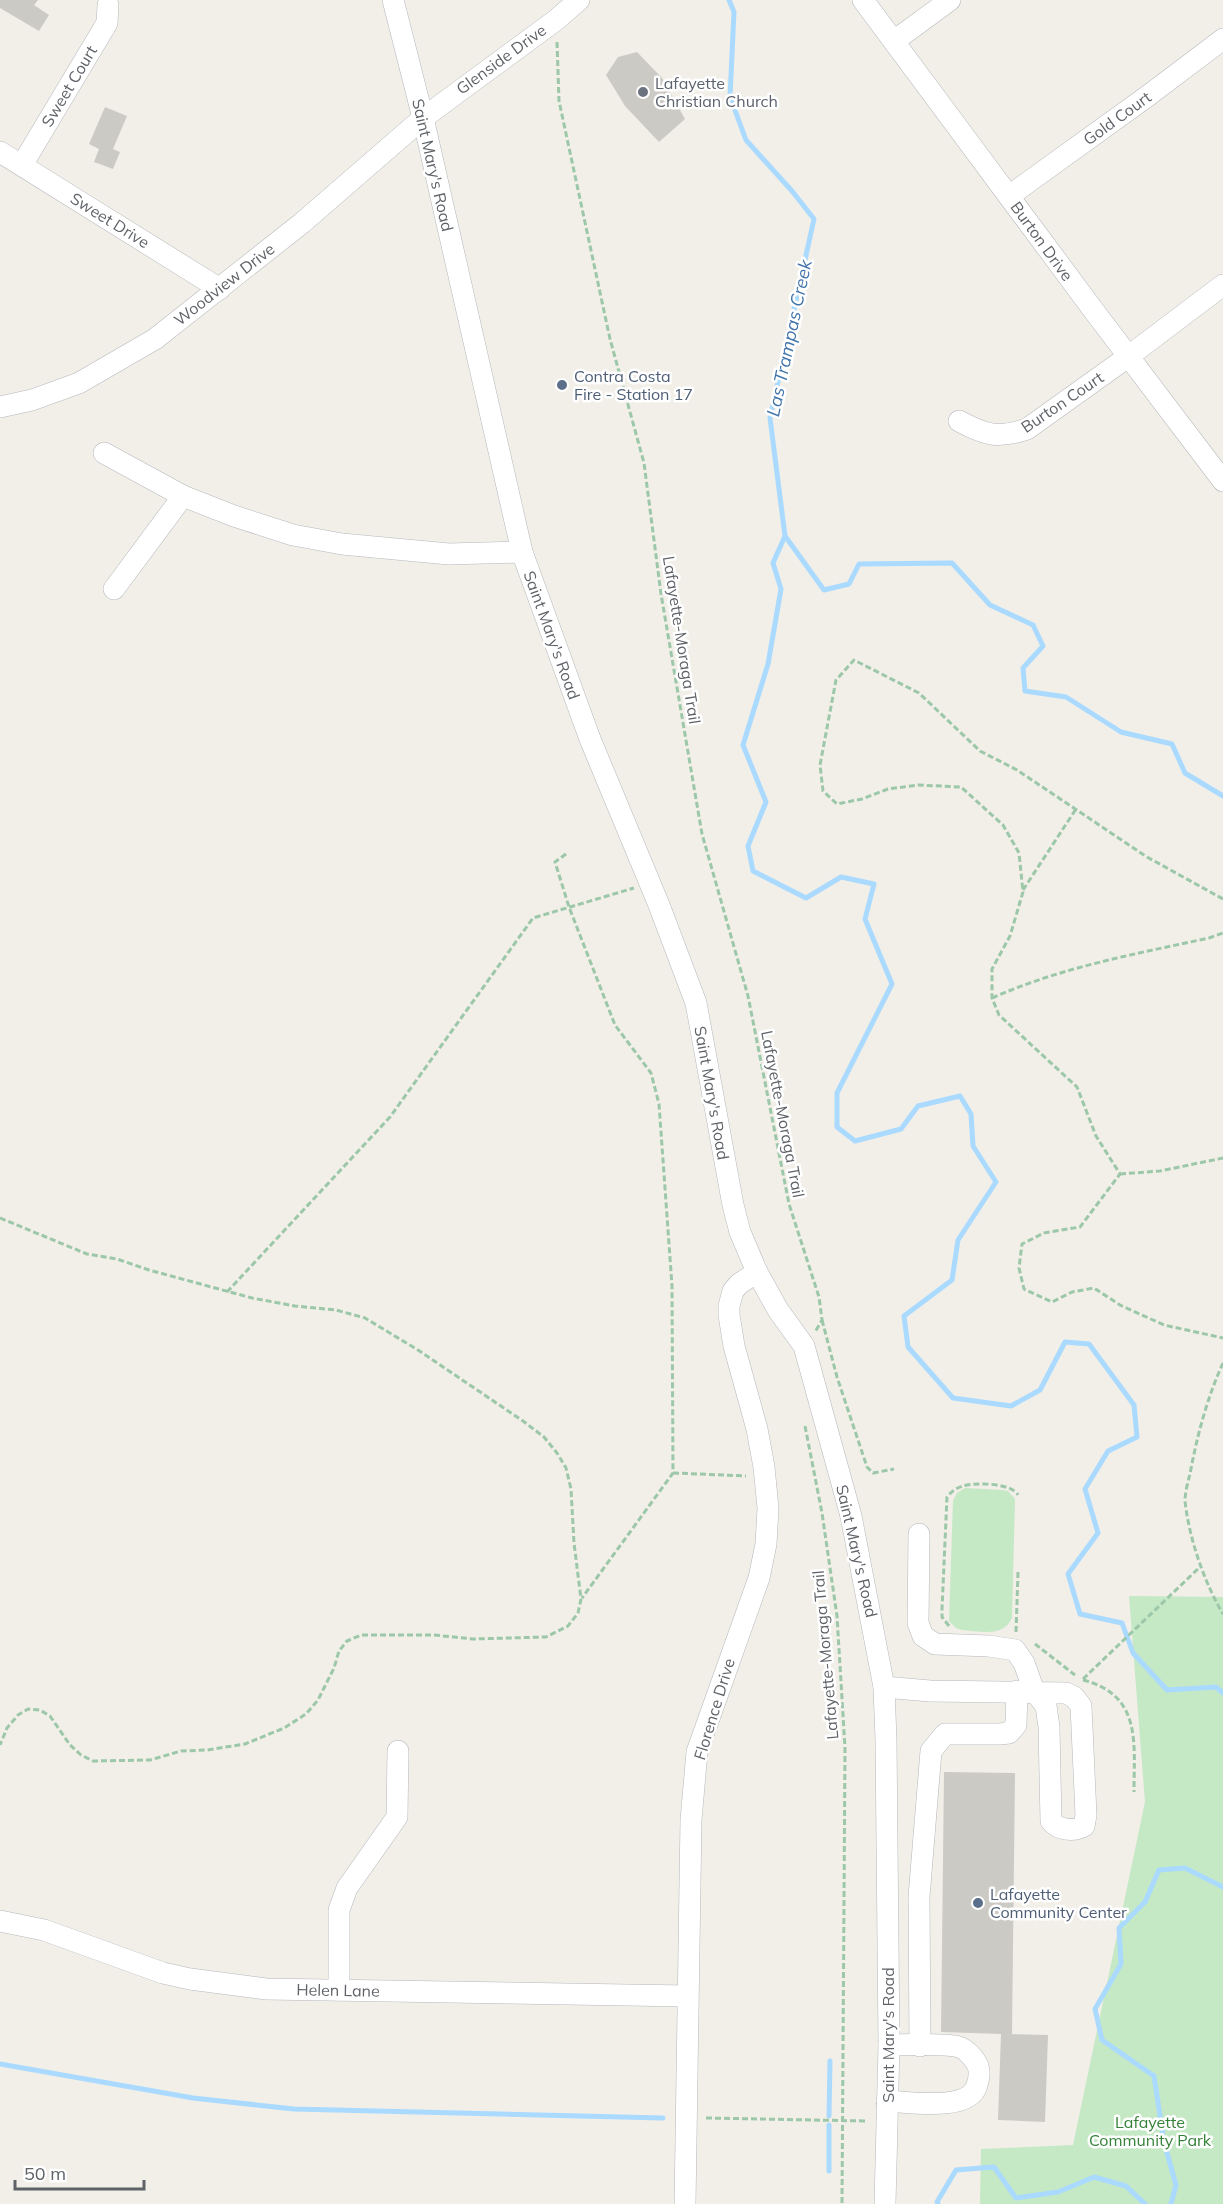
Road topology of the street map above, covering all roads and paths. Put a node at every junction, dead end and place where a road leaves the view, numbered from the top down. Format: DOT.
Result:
graph roads {
  1 [pos="393,0"];
  2 [pos="579,0"];
  3 [pos="863,0"];
  4 [pos="950,0"];
  5 [pos="108,5"];
  6 [pos="557,36"];
  7 [pos="1223,39"];
  8 [pos="894,41"];
  9 [pos="423,118"];
  10 [pos="0,152"];
  11 [pos="22,165"];
  12 [pos="1010,196"];
  13 [pos="1223,285"];
  14 [pos="220,289"];
  15 [pos="1129,356"];
  16 [pos="0,407"];
  17 [pos="959,421"];
  18 [pos="104,453"];
  19 [pos="1223,482"];
  20 [pos="183,496"];
  21 [pos="522,552"];
  22 [pos="114,590"];
  23 [pos="1076,809"];
  24 [pos="566,854"];
  25 [pos="650,884"];
  26 [pos="1023,892"];
  27 [pos="1223,899"];
  28 [pos="569,907"];
  29 [pos="1223,933"];
  30 [pos="992,998"];
  31 [pos="1223,1158"];
  32 [pos="1120,1174"];
  33 [pos="0,1218"];
  34 [pos="757,1272"];
  35 [pos="227,1292"];
  36 [pos="822,1320"];
  37 [pos="1223,1338"];
  38 [pos="804,1346"];
  39 [pos="1223,1363"];
  40 [pos="805,1426"];
  41 [pos="894,1469"];
  42 [pos="673,1473"];
  43 [pos="765,1477"];
  44 [pos="1018,1495"];
  45 [pos="919,1534"];
  46 [pos="1201,1566"];
  47 [pos="1018,1572"];
  48 [pos="581,1599"];
  49 [pos="1223,1614"];
  50 [pos="952,1629"];
  51 [pos="1010,1632"];
  52 [pos="1033,1643"];
  53 [pos="1082,1680"];
  54 [pos="884,1687"];
  55 [pos="1025,1691"];
  56 [pos="0,1745"];
  57 [pos="398,1751"];
  58 [pos="1134,1792"];
  59 [pos="0,1921"];
  60 [pos="339,1990"];
  61 [pos="687,1996"];
  62 [pos="889,2045"];
  63 [pos="920,2046"];
  64 [pos="887,2101"];
  65 [pos="686,2118"];
  66 [pos="842,2120"];
  67 [pos="866,2121"];
  68 [pos="685,2204"];
  69 [pos="842,2204"];
  70 [pos="885,2204"];
  1 -- 9 [label="street, Saint Mary's Road"];
  2 -- 9 [label="street, Glenside Drive"];
  3 -- 8 [label="street, Burton Drive"];
  4 -- 8 [label="street"];
  5 -- 11 [label="street, Sweet Court"];
  6 -- 36 [label="path, Lafayette-Moraga Trail"];
  7 -- 12 [label="street, Gold Court"];
  8 -- 12 [label="street, Burton Drive"];
  9 -- 14 [label="street, Woodview Drive"];
  9 -- 21 [label="street, Saint Mary's Road"];
  10 -- 11 [label="street, Sweet Drive"];
  11 -- 14 [label="street, Sweet Drive"];
  12 -- 15 [label="street, Burton Drive"];
  13 -- 15 [label="street, Burton Court"];
  14 -- 16 [label="street, Woodview Drive"];
  15 -- 17 [label="street, Burton Court"];
  15 -- 19 [label="street, Burton Drive"];
  18 -- 20 [label="street"];
  20 -- 21 [label="street"];
  20 -- 22 [label="street"];
  21 -- 25 [label="street, Saint Mary's Road"];
  23 -- 26 [label="path"];
  23 -- 26 [label="path"];
  23 -- 27 [label="path"];
  24 -- 28 [label="path"];
  25 -- 28 [label="path"];
  25 -- 34 [label="street, Saint Mary's Road"];
  26 -- 30 [label="path"];
  28 -- 35 [label="path"];
  28 -- 42 [label="path"];
  29 -- 30 [label="path"];
  30 -- 32 [label="path"];
  31 -- 32 [label="path"];
  32 -- 37 [label="path"];
  33 -- 35 [label="path"];
  34 -- 38 [label="street, Saint Mary's Road"];
  34 -- 43 [label="street, Florence Drive"];
  35 -- 48 [label="path"];
  36 -- 38 [label="path"];
  36 -- 41 [label="path, Lafayette-Moraga Trail"];
  38 -- 54 [label="street, Saint Mary's Road"];
  39 -- 46 [label="path"];
  40 -- 66 [label="path, Lafayette-Moraga Trail"];
  42 -- 43 [label="path"];
  42 -- 48 [label="path"];
  43 -- 61 [label="street, Florence Drive"];
  44 -- 50 [label="path"];
  45 -- 55 [label="street"];
  46 -- 49 [label="path"];
  46 -- 53 [label="path"];
  47 -- 51 [label="path"];
  48 -- 56 [label="path"];
  52 -- 53 [label="path"];
  53 -- 58 [label="path"];
  54 -- 55 [label="street"];
  54 -- 62 [label="street, Saint Mary's Road"];
  55 -- 55 [label="street"];
  55 -- 63 [label="street"];
  57 -- 60 [label="street"];
  59 -- 60 [label="street, Helen Lane"];
  60 -- 61 [label="street, Helen Lane"];
  61 -- 65 [label="street, Florence Drive"];
  62 -- 63 [label="street"];
  62 -- 64 [label="street, Saint Mary's Road"];
  63 -- 64 [label="street"];
  64 -- 70 [label="street, Saint Mary's Road"];
  65 -- 66 [label="path"];
  65 -- 68 [label="street, Florence Drive"];
  66 -- 67 [label="path"];
  66 -- 69 [label="path, Lafayette-Moraga Trail"];
}
